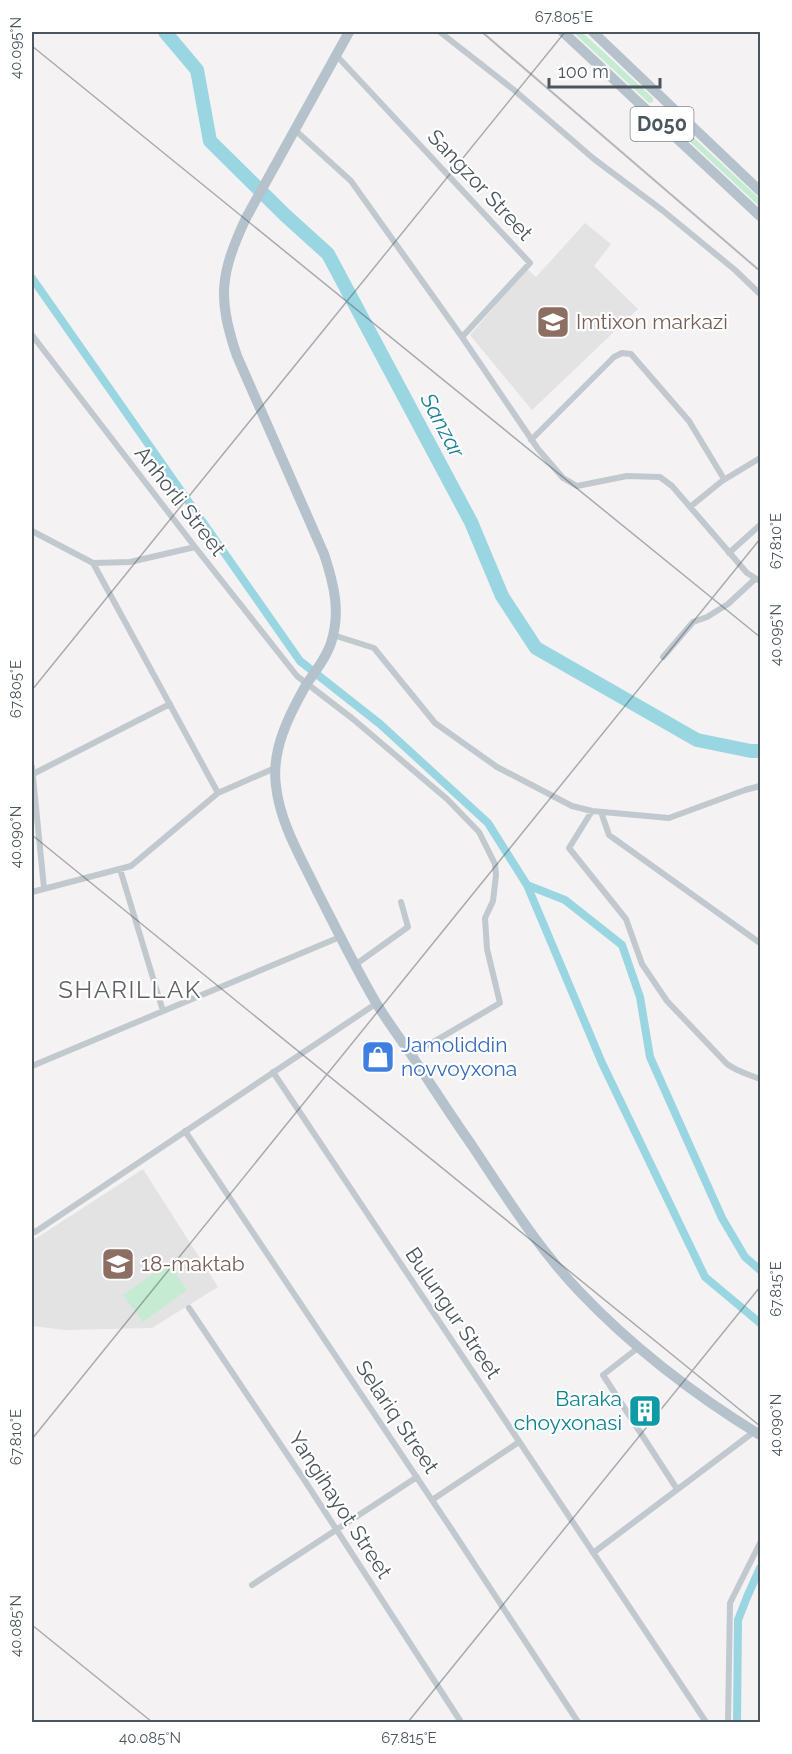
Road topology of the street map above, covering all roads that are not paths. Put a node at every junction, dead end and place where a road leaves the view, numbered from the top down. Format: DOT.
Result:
graph roads {
  1 [pos="350,32"];
  2 [pos="441,32"];
  3 [pos="563,32"];
  4 [pos="593,32"];
  5 [pos="336,55"];
  6 [pos="659,95"];
  7 [pos="645,109"];
  8 [pos="295,130"];
  9 [pos="760,191"];
  10 [pos="760,216"];
  11 [pos="760,294"];
  12 [pos="32,335"];
  13 [pos="462,338"];
  14 [pos="531,440"];
  15 [pos="760,458"];
  16 [pos="724,479"];
  17 [pos="690,507"];
  18 [pos="760,525"];
  19 [pos="32,531"];
  20 [pos="195,547"];
  21 [pos="729,553"];
  22 [pos="93,563"];
  23 [pos="758,580"];
  24 [pos="333,635"];
  25 [pos="663,657"];
  26 [pos="307,684"];
  27 [pos="170,704"];
  28 [pos="275,768"];
  29 [pos="32,771"];
  30 [pos="760,786"];
  31 [pos="219,793"];
  32 [pos="592,811"];
  33 [pos="601,812"];
  34 [pos="120,869"];
  35 [pos="44,888"];
  36 [pos="32,892"];
  37 [pos="401,902"];
  38 [pos="340,937"];
  39 [pos="760,942"];
  40 [pos="355,965"];
  41 [pos="376,1003"];
  42 [pos="163,1011"];
  43 [pos="411,1055"];
  44 [pos="32,1066"];
  45 [pos="273,1072"];
  46 [pos="760,1079"];
  47 [pos="185,1131"];
  48 [pos="32,1230"];
  49 [pos="189,1308"];
  50 [pos="639,1347"];
  51 [pos="758,1433"];
  52 [pos="519,1442"];
  53 [pos="417,1477"];
  54 [pos="677,1489"];
  55 [pos="432,1500"];
  56 [pos="337,1530"];
  57 [pos="760,1543"];
  58 [pos="593,1553"];
  59 [pos="252,1585"];
  60 [pos="461,1722"];
  61 [pos="578,1722"];
  62 [pos="706,1722"];
  63 [pos="728,1722"];
  1 -- 5 [label="main road"];
  2 -- 11 [label="street"];
  3 -- 7 [label="main road, D050"];
  4 -- 6 [label="main road, D050"];
  5 -- 8 [label="main road"];
  5 -- 13 [label="street, Sangzor Street"];
  6 -- 7 [label="main road"];
  6 -- 9 [label="main road, D050"];
  7 -- 10 [label="main road, D050"];
  8 -- 13 [label="street"];
  8 -- 24 [label="main road"];
  12 -- 20 [label="street, Anhorli Street"];
  13 -- 14 [label="street"];
  14 -- 16 [label="street"];
  14 -- 17 [label="street"];
  15 -- 16 [label="street"];
  16 -- 17 [label="street"];
  17 -- 21 [label="street"];
  18 -- 21 [label="street"];
  19 -- 22 [label="street"];
  20 -- 22 [label="street"];
  20 -- 26 [label="street, Anhorli Street"];
  21 -- 23 [label="street"];
  22 -- 27 [label="street"];
  23 -- 25 [label="street"];
  24 -- 26 [label="main road"];
  24 -- 32 [label="street"];
  26 -- 28 [label="main road"];
  26 -- 43 [label="street, Anhorli Street"];
  27 -- 29 [label="street"];
  27 -- 31 [label="street"];
  28 -- 31 [label="street"];
  28 -- 38 [label="main road"];
  29 -- 35 [label="street"];
  30 -- 33 [label="street"];
  31 -- 34 [label="street"];
  32 -- 33 [label="street"];
  32 -- 46 [label="street"];
  33 -- 39 [label="street"];
  34 -- 35 [label="street"];
  34 -- 42 [label="street"];
  35 -- 36 [label="street"];
  37 -- 40 [label="street"];
  38 -- 40 [label="main road"];
  38 -- 42 [label="street"];
  40 -- 41 [label="main road"];
  41 -- 43 [label="main road"];
  41 -- 45 [label="street"];
  42 -- 44 [label="street"];
  43 -- 50 [label="main road"];
  45 -- 47 [label="street"];
  45 -- 52 [label="street, Bulungur Street"];
  47 -- 48 [label="street"];
  47 -- 53 [label="street, Selariq Street"];
  49 -- 56 [label="street, Yangihayot Street"];
  50 -- 51 [label="main road"];
  50 -- 54 [label="street"];
  51 -- 54 [label="street"];
  52 -- 55 [label="street"];
  52 -- 58 [label="street, Bulungur Street"];
  53 -- 55 [label="street, Selariq Street"];
  53 -- 56 [label="street"];
  54 -- 58 [label="street"];
  55 -- 61 [label="street, Selariq Street"];
  56 -- 59 [label="street"];
  56 -- 60 [label="street, Yangihayot Street"];
  57 -- 63 [label="street"];
  58 -- 62 [label="street, Bulungur Street"];
}
